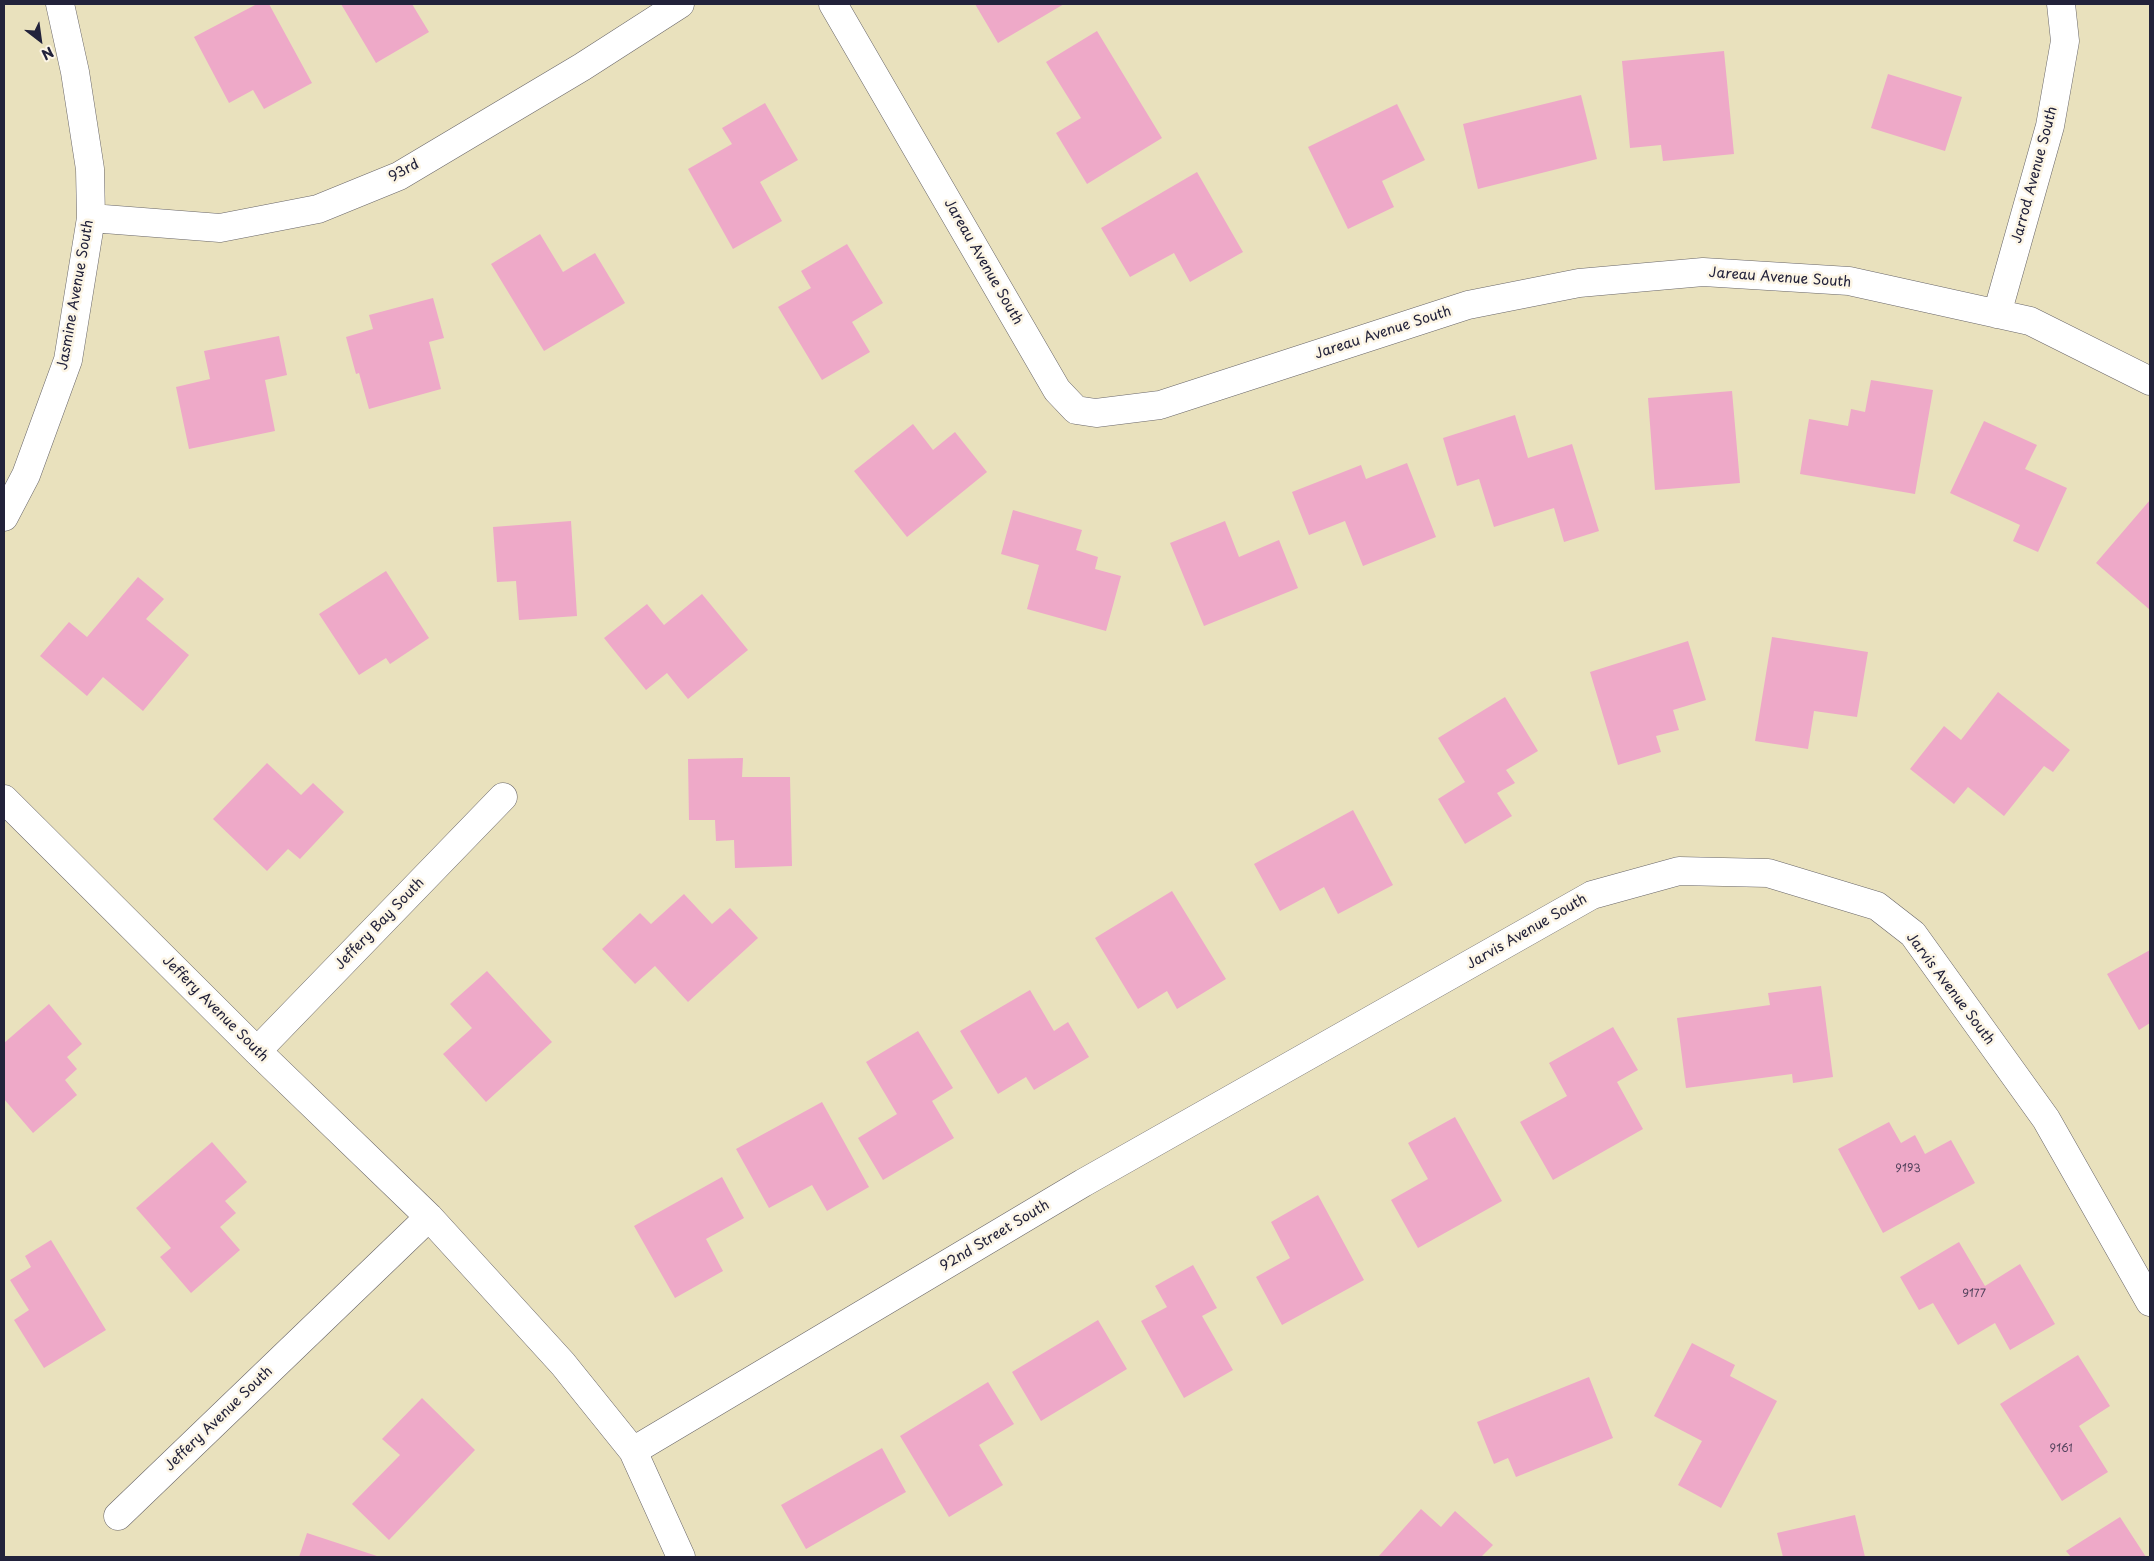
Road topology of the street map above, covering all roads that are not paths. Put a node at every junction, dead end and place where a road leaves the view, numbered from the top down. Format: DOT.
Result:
graph roads {
  1 [pos="60,4"];
  2 [pos="680,4"];
  3 [pos="833,4"];
  4 [pos="2061,4"];
  5 [pos="91,218"];
  6 [pos="1997,314"];
  7 [pos="2150,381"];
  8 [pos="4,517"];
  9 [pos="503,797"];
  10 [pos="4,799"];
  11 [pos="1359,1027"];
  12 [pos="257,1051"];
  13 [pos="429,1217"];
  14 [pos="2150,1302"];
  15 [pos="633,1451"];
  16 [pos="118,1516"];
  17 [pos="681,1557"];
  1 -- 5 [label="street, Jasmine Avenue South"];
  2 -- 5 [label="street, 93rd"];
  3 -- 6 [label="street, Jareau Avenue South"];
  4 -- 6 [label="street, Jarrod Avenue South"];
  5 -- 8 [label="street, Jasmine Avenue South"];
  6 -- 7 [label="street, Jareau Avenue South"];
  9 -- 12 [label="street, Jeffery Bay South"];
  10 -- 12 [label="street, Jeffery Avenue South"];
  11 -- 14 [label="street, Jarvis Avenue South"];
  11 -- 15 [label="street, 92nd Street South"];
  12 -- 13 [label="street, Jeffery Avenue South"];
  13 -- 15 [label="street, Jeffery Avenue South"];
  13 -- 16 [label="street, Jeffery Avenue South"];
  15 -- 17 [label="street, Jeffery Avenue South"];
}
